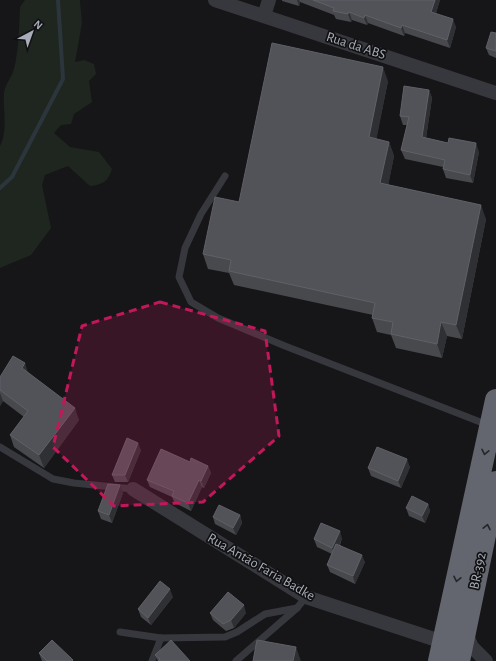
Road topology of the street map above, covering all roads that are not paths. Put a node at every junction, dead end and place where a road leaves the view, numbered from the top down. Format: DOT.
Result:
graph roads {
  1 [pos="215,0"];
  2 [pos="269,0"];
  3 [pos="264,16"];
  4 [pos="496,93"];
  5 [pos="225,176"];
  6 [pos="496,400"];
  7 [pos="490,426"];
  8 [pos="0,447"];
  9 [pos="496,482"];
  10 [pos="133,489"];
  11 [pos="306,597"];
  12 [pos="297,608"];
  13 [pos="465,631"];
  14 [pos="120,632"];
  15 [pos="161,638"];
  16 [pos="441,652"];
  17 [pos="152,661"];
  18 [pos="236,661"];
  19 [pos="460,661"];
  20 [pos="486,661"];
  1 -- 3 [label="street, Rua da ABS"];
  2 -- 3 [label="street"];
  3 -- 4 [label="street, Rua da ABS"];
  5 -- 7 [label="lane"];
  6 -- 7 [label="highway, BR-392"];
  7 -- 16 [label="highway, BR-392, one-way"];
  8 -- 10 [label="lane"];
  13 -- 9 [label="highway, BR-392, one-way"];
  10 -- 11 [label="street, Rua Antão Faria Badke"];
  11 -- 12 [label="lane"];
  11 -- 16 [label="street, Rua Antão Faria Badke"];
  12 -- 15 [label="lane"];
  12 -- 18 [label="lane"];
  13 -- 19 [label="highway, BR-392"];
  13 -- 20 [label="street"];
  14 -- 15 [label="lane"];
  15 -- 17 [label="lane"];
}
